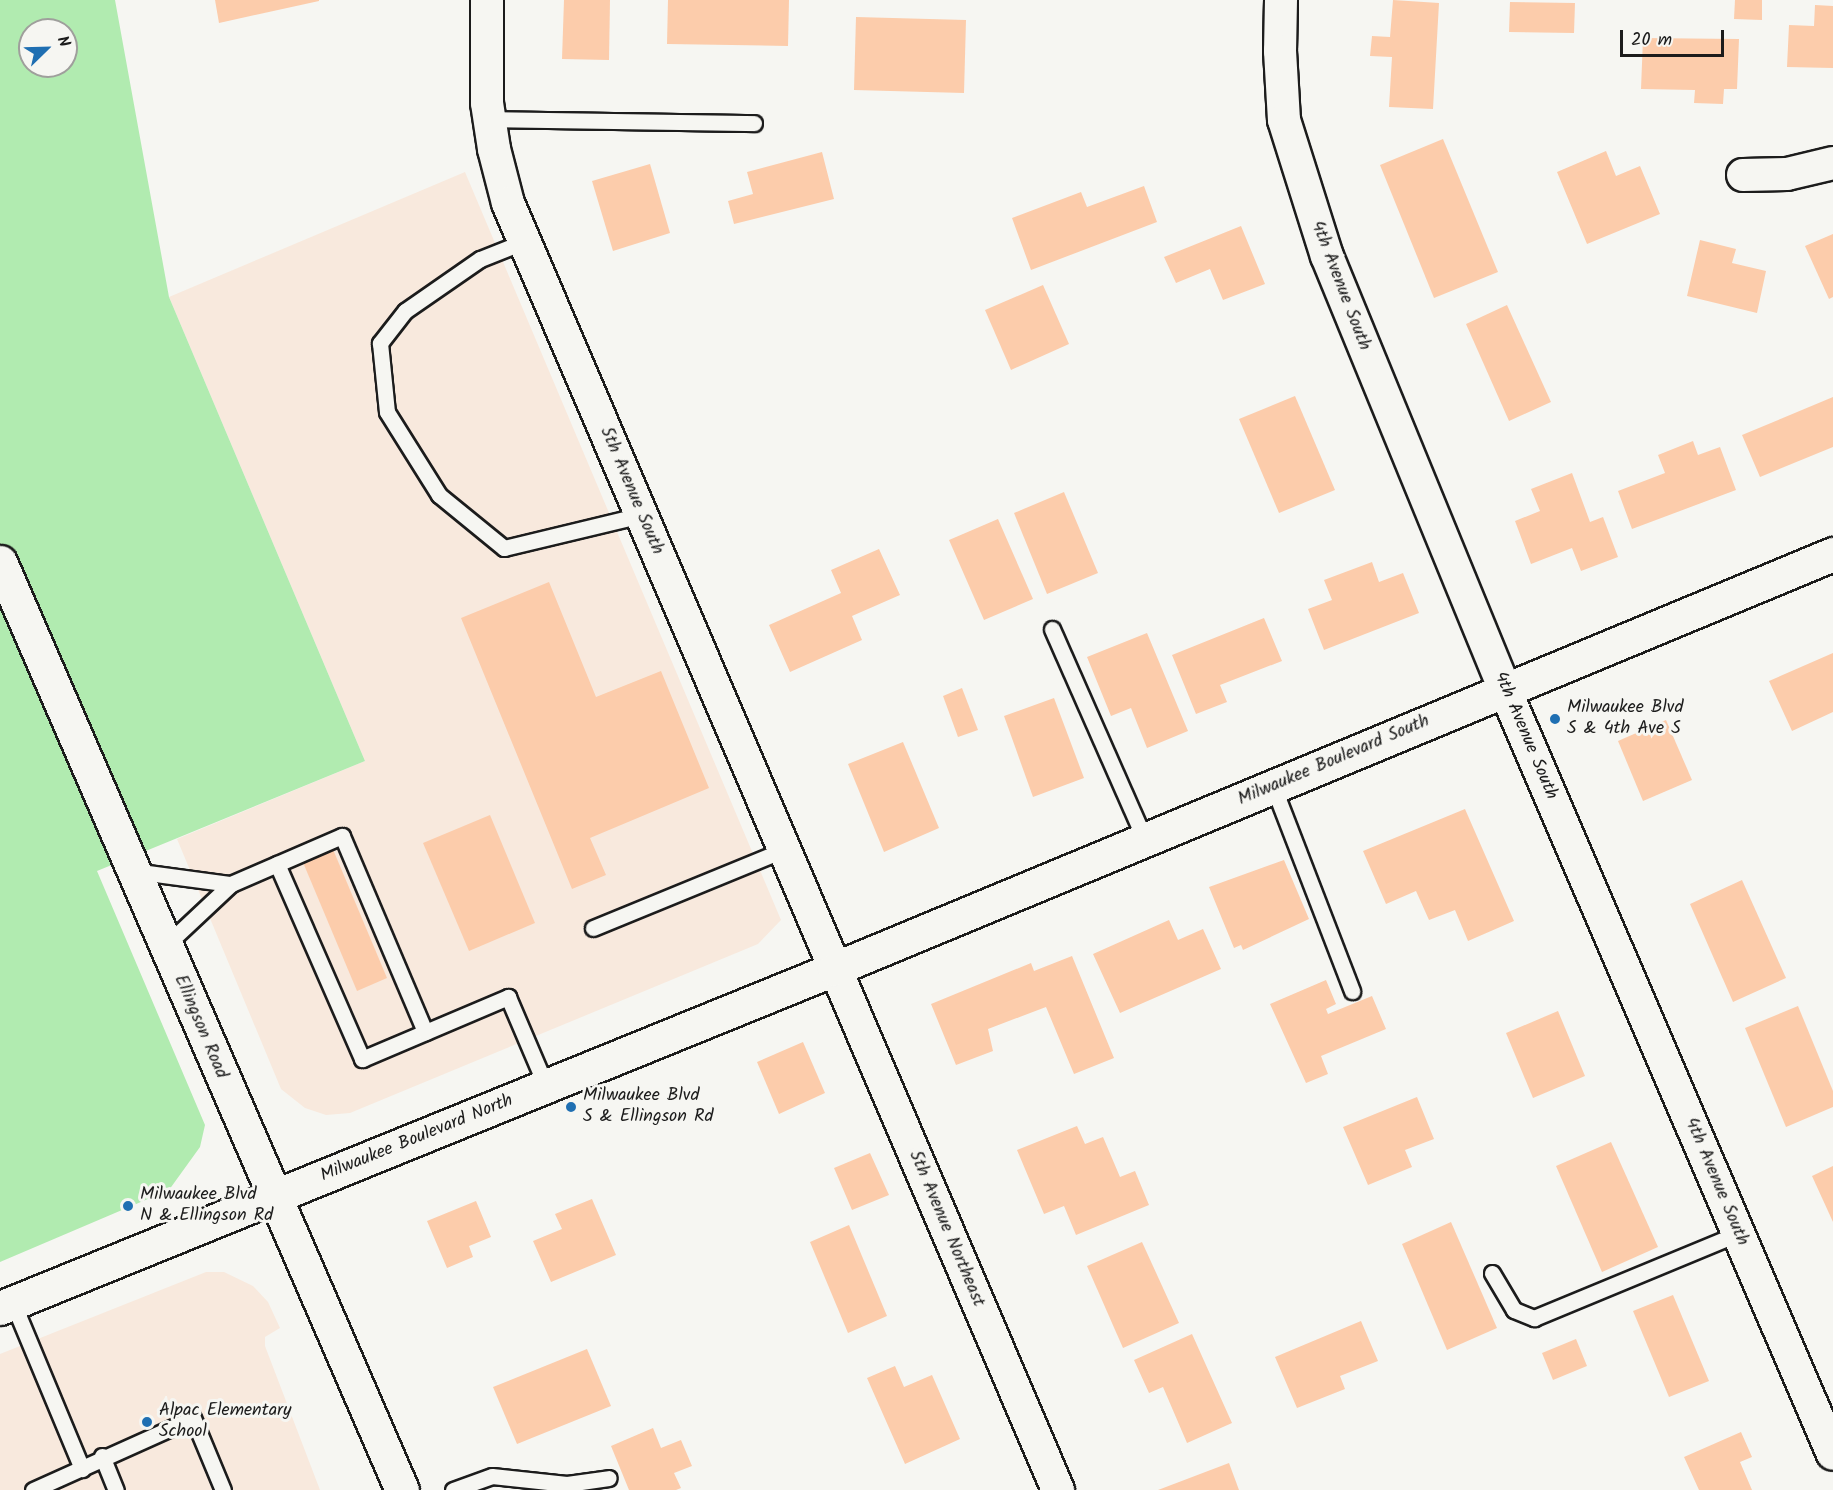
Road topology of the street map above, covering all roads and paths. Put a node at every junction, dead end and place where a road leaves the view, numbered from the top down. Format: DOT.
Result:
graph roads {
  1 [pos="487,0"];
  2 [pos="1281,0"];
  3 [pos="489,119"];
  4 [pos="754,123"];
  5 [pos="1833,163"];
  6 [pos="1743,175"];
  7 [pos="523,242"];
  8 [pos="643,519"];
  9 [pos="1833,554"];
  10 [pos="0,562"];
  11 [pos="1052,629"];
  12 [pos="1504,690"];
  13 [pos="1273,786"];
  14 [pos="1145,840"];
  15 [pos="786,849"];
  16 [pos="277,864"];
  17 [pos="133,871"];
  18 [pos="231,884"];
  19 [pos="593,928"];
  20 [pos="165,946"];
  21 [pos="834,969"];
  22 [pos="1352,991"];
  23 [pos="426,1032"];
  24 [pos="546,1086"];
  25 [pos="274,1198"];
  26 [pos="1737,1234"];
  27 [pos="1492,1272"];
  28 [pos="7,1306"];
  29 [pos="1833,1454"];
  30 [pos="102,1456"];
  31 [pos="82,1469"];
  32 [pos="609,1478"];
  33 [pos="33,1490"];
  34 [pos="116,1490"];
  35 [pos="223,1490"];
  36 [pos="402,1490"];
  37 [pos="453,1490"];
  38 [pos="1058,1490"];
  1 -- 3 [label="street, 5th Avenue South"];
  2 -- 12 [label="street, 4th Avenue South"];
  3 -- 4 [label="lane"];
  3 -- 7 [label="street, 5th Avenue South"];
  5 -- 6 [label="street"];
  7 -- 8 [label="street, 5th Avenue South"];
  7 -- 8 [label="lane"];
  8 -- 15 [label="street, 5th Avenue South"];
  9 -- 12 [label="street, Milwaukee Boulevard South"];
  10 -- 17 [label="street, Ellingson Road"];
  11 -- 14 [label="lane"];
  12 -- 13 [label="street, Milwaukee Boulevard South"];
  12 -- 26 [label="street, 4th Avenue South"];
  13 -- 14 [label="street, Milwaukee Boulevard South"];
  13 -- 22 [label="lane"];
  14 -- 21 [label="street, Milwaukee Boulevard South"];
  15 -- 19 [label="lane"];
  15 -- 21 [label="street, 5th Avenue South"];
  16 -- 18 [label="lane"];
  16 -- 23 [label="lane"];
  16 -- 23 [label="lane"];
  17 -- 18 [label="lane"];
  17 -- 20 [label="street, Ellingson Road"];
  18 -- 20 [label="lane"];
  20 -- 25 [label="street, Ellingson Road"];
  21 -- 24 [label="street, Milwaukee Boulevard North"];
  21 -- 38 [label="street, 5th Avenue Northeast"];
  23 -- 24 [label="lane"];
  24 -- 25 [label="street, Milwaukee Boulevard North"];
  25 -- 28 [label="street, Milwaukee Boulevard North"];
  25 -- 36 [label="street, Ellingson Road"];
  26 -- 27 [label="lane"];
  26 -- 29 [label="street, 4th Avenue South"];
  28 -- 31 [label="lane"];
  30 -- 31 [label="lane"];
  30 -- 34 [label="lane"];
  30 -- 35 [label="lane"];
  31 -- 33 [label="lane"];
  32 -- 37 [label="lane"];
}
